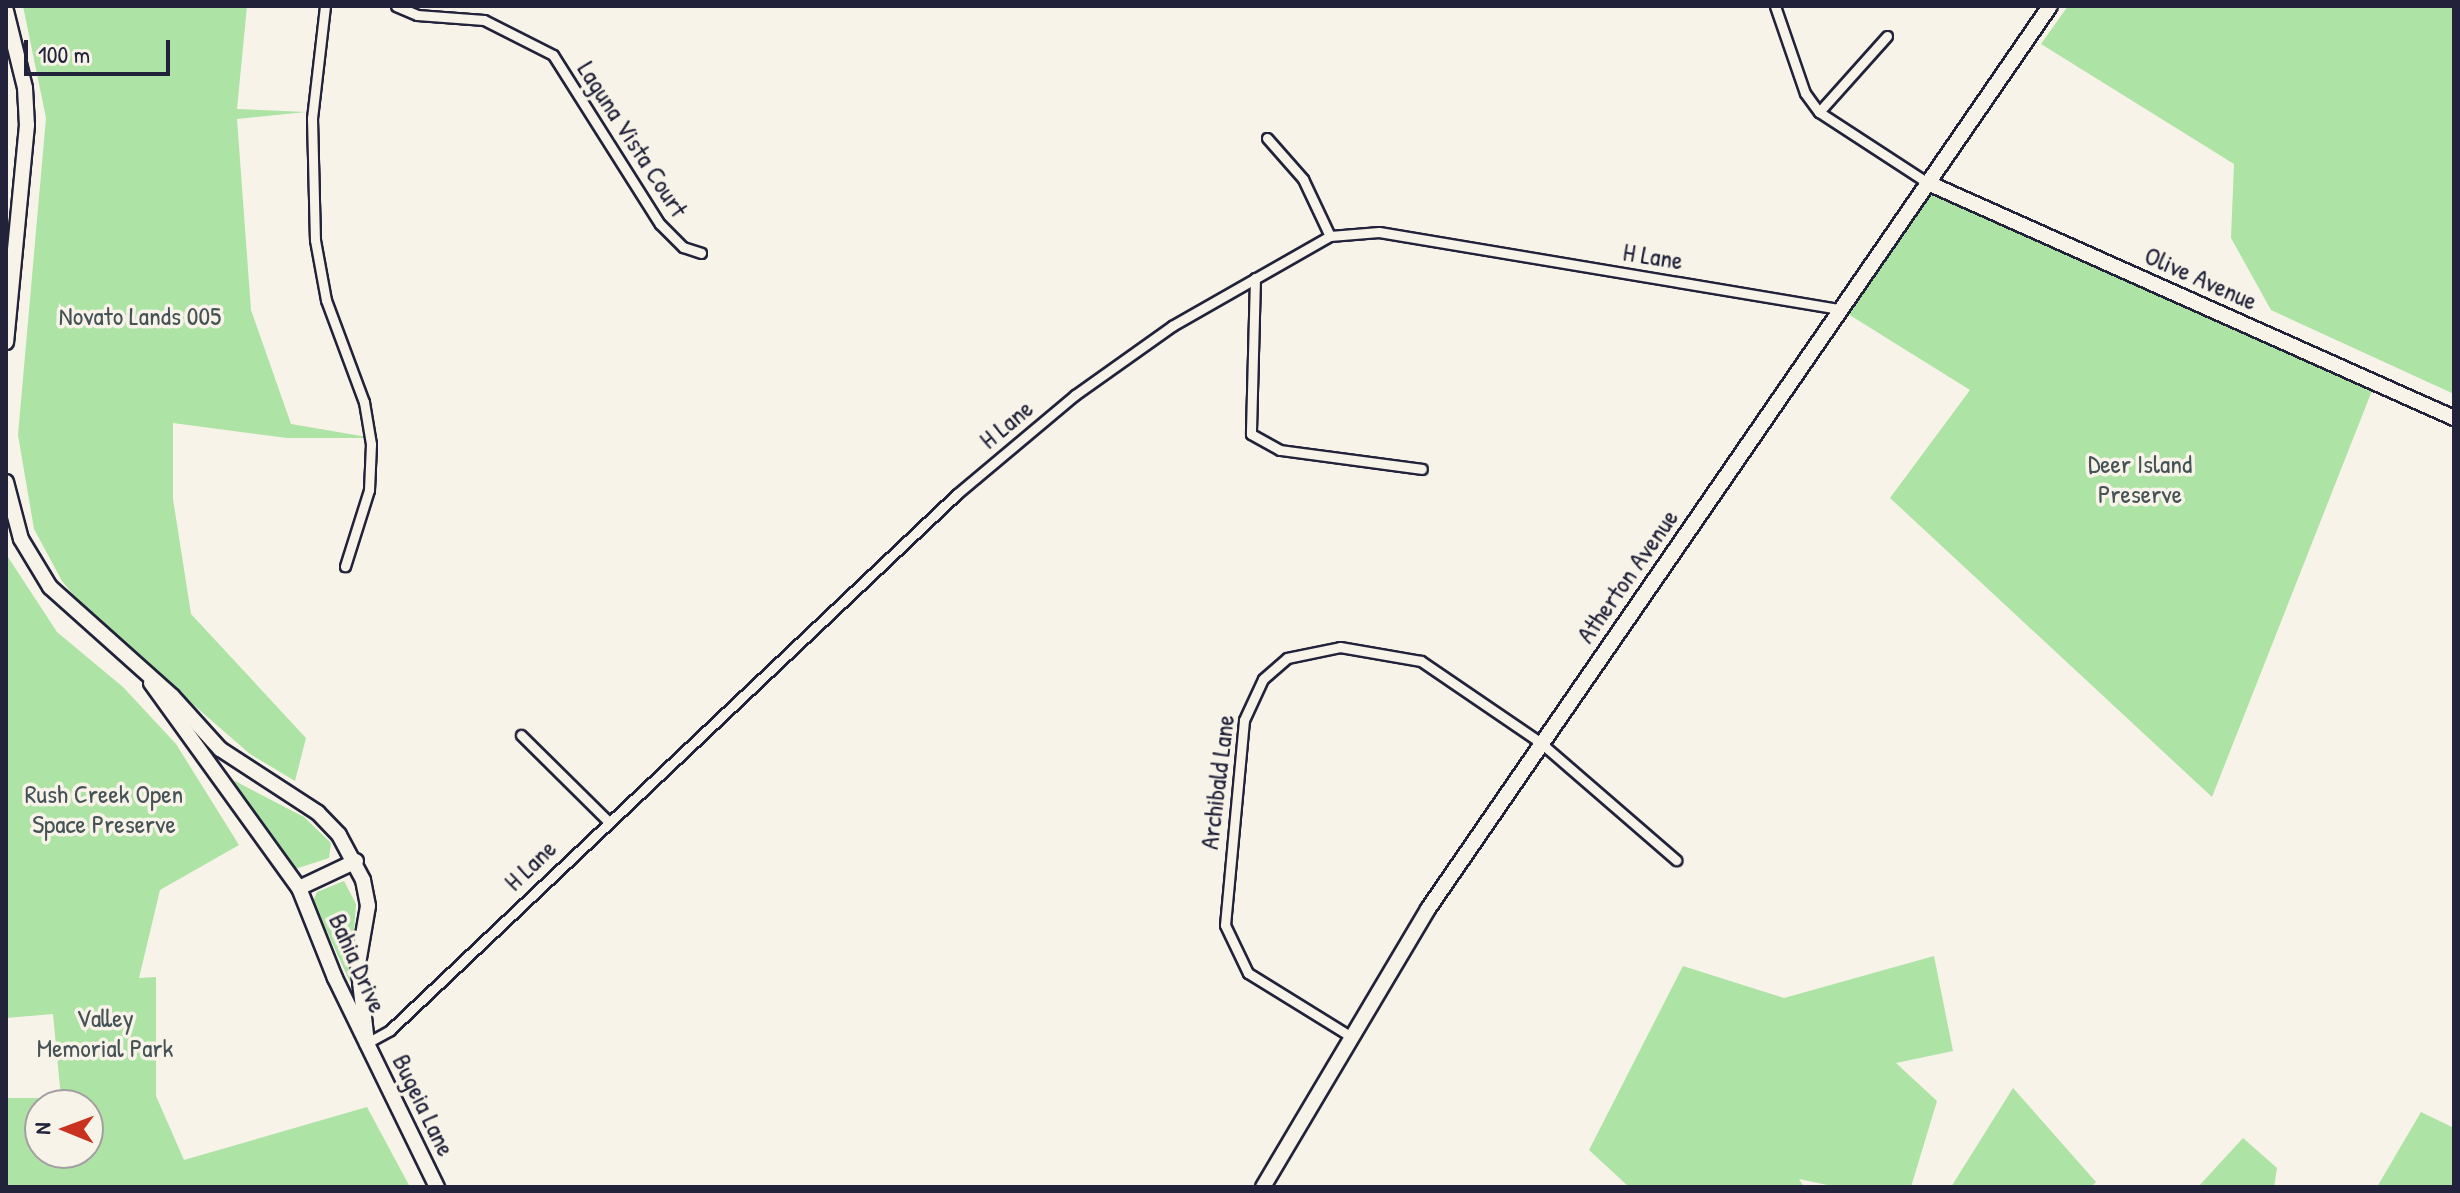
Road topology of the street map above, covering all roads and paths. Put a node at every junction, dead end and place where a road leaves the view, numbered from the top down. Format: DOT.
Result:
graph roads {
  1 [pos="325,6"];
  2 [pos="396,6"];
  3 [pos="1775,6"];
  4 [pos="2050,6"];
  5 [pos="6,11"];
  6 [pos="1887,36"];
  7 [pos="1819,112"];
  8 [pos="1267,138"];
  9 [pos="1928,183"];
  10 [pos="1330,236"];
  11 [pos="701,253"];
  12 [pos="1255,278"];
  13 [pos="1840,309"];
  14 [pos="6,342"];
  15 [pos="2454,418"];
  16 [pos="1422,469"];
  17 [pos="6,482"];
  18 [pos="345,566"];
  19 [pos="149,679"];
  20 [pos="521,735"];
  21 [pos="1541,743"];
  22 [pos="608,821"];
  23 [pos="1676,860"];
  24 [pos="356,861"];
  25 [pos="299,888"];
  26 [pos="1350,1036"];
  27 [pos="367,1043"];
  28 [pos="437,1187"];
  29 [pos="1263,1187"];
  1 -- 18 [label="street"];
  2 -- 11 [label="street, Laguna Vista Court"];
  3 -- 7 [label="street"];
  4 -- 9 [label="street, Atherton Avenue"];
  5 -- 14 [label="street"];
  6 -- 7 [label="street"];
  7 -- 9 [label="street"];
  8 -- 10 [label="street"];
  9 -- 13 [label="street, Atherton Avenue"];
  9 -- 15 [label="street, Olive Avenue"];
  10 -- 12 [label="street, H Lane"];
  10 -- 13 [label="street, H Lane"];
  12 -- 16 [label="street"];
  12 -- 22 [label="street, H Lane"];
  13 -- 21 [label="street, Atherton Avenue"];
  17 -- 19 [label="street, Bahia Drive"];
  19 -- 24 [label="street, Bahia Drive"];
  19 -- 25 [label="street, Bahia Drive"];
  20 -- 22 [label="street"];
  21 -- 23 [label="street, Archibald Lane"];
  21 -- 26 [label="street, Atherton Avenue"];
  21 -- 26 [label="street, Archibald Lane"];
  22 -- 27 [label="street, H Lane"];
  24 -- 25 [label="street"];
  24 -- 27 [label="street, Bahia Drive"];
  25 -- 27 [label="street, Bahia Drive"];
  26 -- 29 [label="street, Atherton Avenue"];
  27 -- 28 [label="street, Bugeia Lane"];
}
